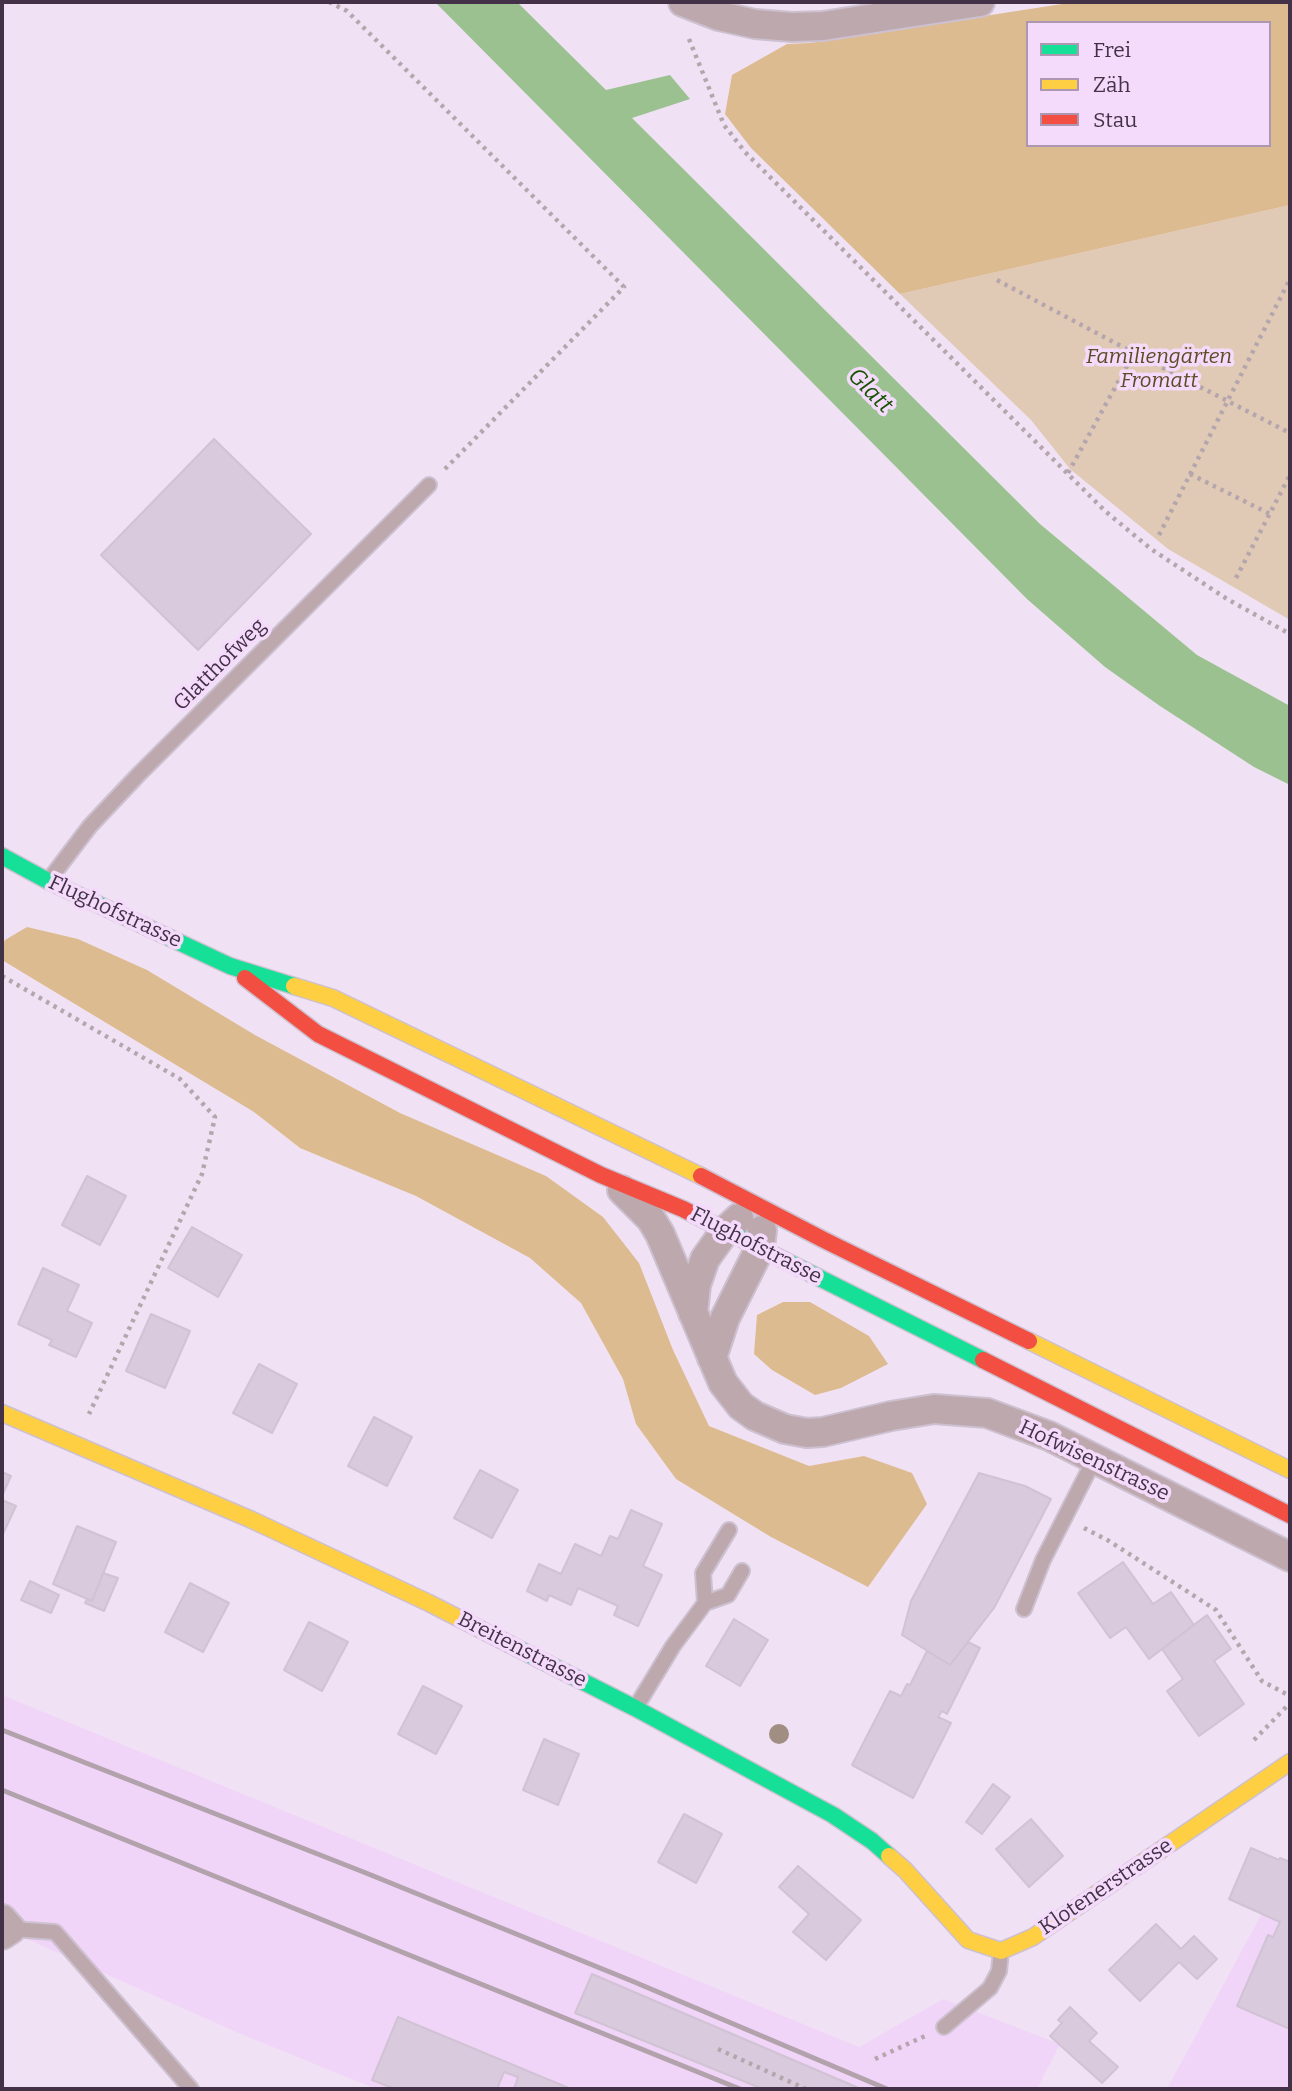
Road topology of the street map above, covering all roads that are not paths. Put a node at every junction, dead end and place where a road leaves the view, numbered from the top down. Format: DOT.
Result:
graph roads {
  1 [pos="683,2"];
  2 [pos="980,2"];
  3 [pos="429,485"];
  4 [pos="2,856"];
  5 [pos="48,881"];
  6 [pos="230,966"];
  7 [pos="601,1175"];
  8 [pos="758,1205"];
  9 [pos="726,1231"];
  10 [pos="760,1248"];
  11 [pos="693,1313"];
  12 [pos="712,1357"];
  13 [pos="2,1413"];
  14 [pos="1094,1460"];
  15 [pos="1290,1470"];
  16 [pos="1290,1515"];
  17 [pos="729,1530"];
  18 [pos="1290,1557"];
  19 [pos="742,1572"];
  20 [pos="705,1603"];
  21 [pos="1024,1609"];
  22 [pos="635,1708"];
  23 [pos="1290,1762"];
  24 [pos="5,1927"];
  25 [pos="1001,1951"];
  26 [pos="944,2026"];
  27 [pos="191,2089"];
  1 -- 2 [label="street"];
  3 -- 5 [label="lane, Glatthofweg"];
  4 -- 5 [label="main road, Flughofstrasse"];
  5 -- 6 [label="main road, Flughofstrasse"];
  6 -- 7 [label="main road, Flughofstrasse"];
  6 -- 8 [label="main road, Flughofstrasse"];
  7 -- 9 [label="main road, Flughofstrasse"];
  7 -- 11 [label="street, Hofwisenstrasse"];
  8 -- 9 [label="street"];
  8 -- 10 [label="street"];
  8 -- 15 [label="main road, Flughofstrasse"];
  9 -- 10 [label="main road, Flughofstrasse"];
  9 -- 11 [label="street"];
  10 -- 12 [label="street"];
  10 -- 16 [label="main road, Flughofstrasse"];
  11 -- 12 [label="street, Hofwisenstrasse"];
  12 -- 14 [label="street, Hofwisenstrasse"];
  13 -- 22 [label="main road, Breitenstrasse"];
  14 -- 18 [label="street, Hofwisenstrasse"];
  14 -- 21 [label="lane"];
  17 -- 20 [label="lane"];
  19 -- 20 [label="lane"];
  20 -- 22 [label="lane"];
  22 -- 25 [label="main road, Breitenstrasse"];
  23 -- 25 [label="main road, Klotenerstrasse"];
  24 -- 27 [label="lane"];
  25 -- 26 [label="lane"];
}
